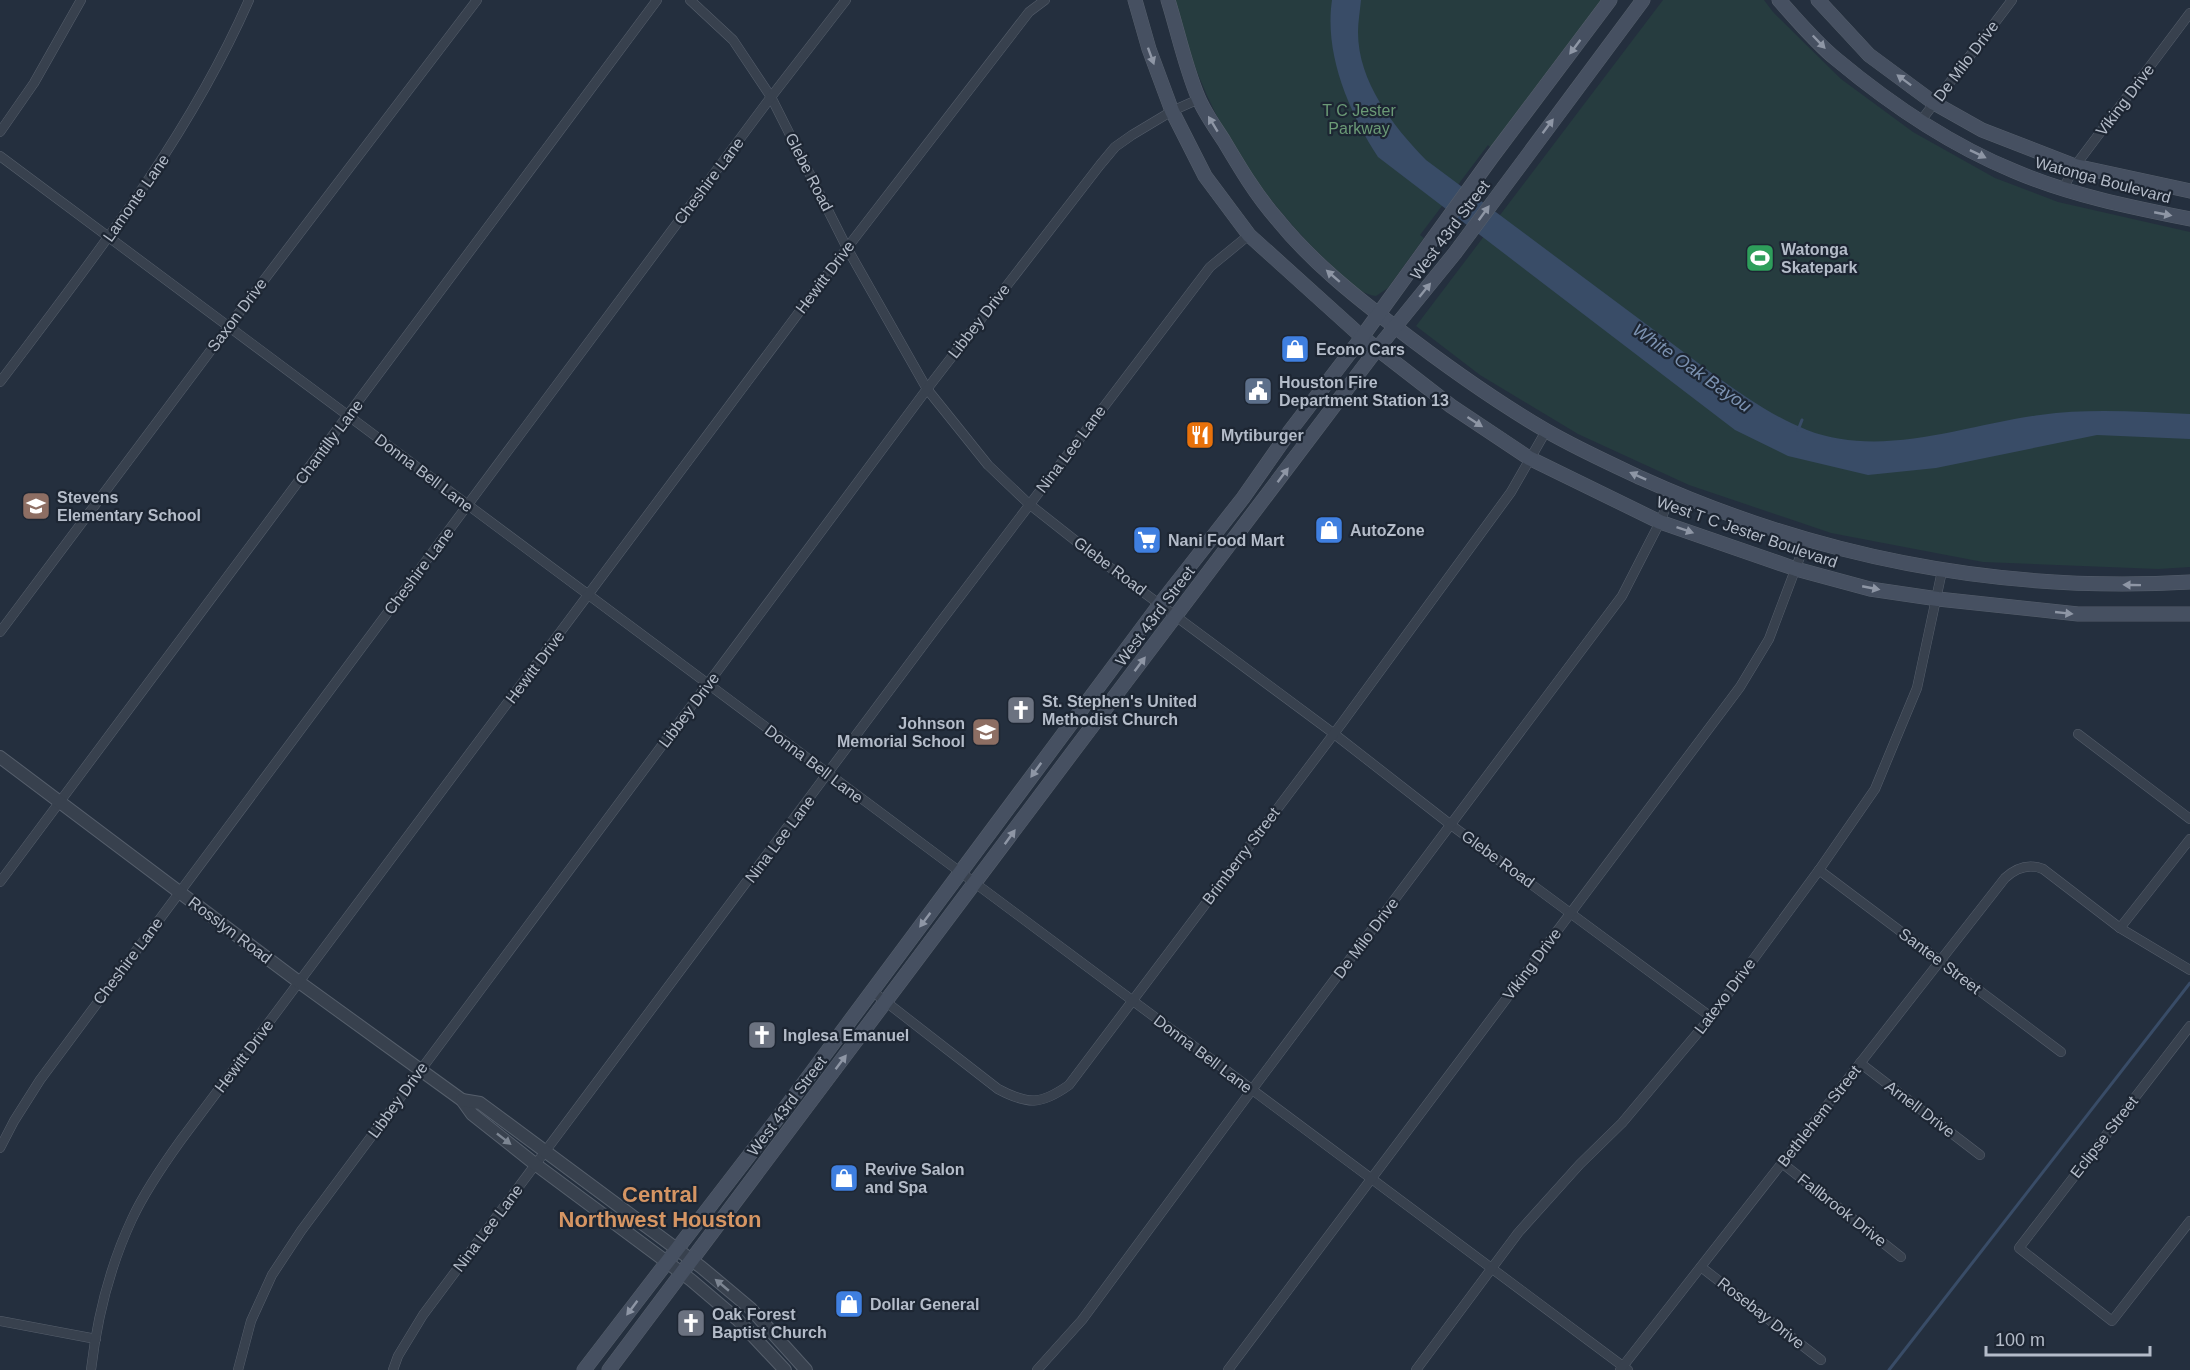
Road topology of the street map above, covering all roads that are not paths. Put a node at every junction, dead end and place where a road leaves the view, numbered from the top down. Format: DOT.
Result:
graph roads {
  1 [pos="81,0"];
  2 [pos="249,0"];
  3 [pos="477,0"];
  4 [pos="657,0"];
  5 [pos="690,0"];
  6 [pos="846,0"];
  7 [pos="1045,0"];
  8 [pos="1135,0"];
  9 [pos="1168,0"];
  10 [pos="1610,0"];
  11 [pos="1643,0"];
  12 [pos="1779,0"];
  13 [pos="2012,0"];
  14 [pos="1822,2"];
  15 [pos="2190,14"];
  16 [pos="1549,82"];
  17 [pos="771,97"];
  18 [pos="1569,98"];
  19 [pos="1199,99"];
  20 [pos="1934,104"];
  21 [pos="1172,111"];
  22 [pos="1920,122"];
  23 [pos="0,132"];
  24 [pos="0,156"];
  25 [pos="2075,166"];
  26 [pos="2063,189"];
  27 [pos="2190,191"];
  28 [pos="2190,219"];
  29 [pos="1249,235"];
  30 [pos="109,237"];
  31 [pos="847,248"];
  32 [pos="1378,314"];
  33 [pos="229,326"];
  34 [pos="1395,327"];
  35 [pos="1362,337"];
  36 [pos="1377,349"];
  37 [pos="0,382"];
  38 [pos="927,389"];
  39 [pos="348,416"];
  40 [pos="1546,430"];
  41 [pos="1290,431"];
  42 [pos="1309,441"];
  43 [pos="1529,458"];
  44 [pos="1672,492"];
  45 [pos="1243,498"];
  46 [pos="1029,504"];
  47 [pos="468,506"];
  48 [pos="1257,509"];
  49 [pos="1660,522"];
  50 [pos="1806,541"];
  51 [pos="1796,569"];
  52 [pos="1942,571"];
  53 [pos="2190,582"];
  54 [pos="589,595"];
  55 [pos="1938,599"];
  56 [pos="1160,604"];
  57 [pos="2190,614"];
  58 [pos="1176,616"];
  59 [pos="0,633"];
  60 [pos="708,685"];
  61 [pos="1334,734"];
  62 [pos="2078,734"];
  63 [pos="1060,738"];
  64 [pos="1075,749"];
  65 [pos="0,757"];
  66 [pos="828,774"];
  67 [pos="59,803"];
  68 [pos="2190,819"];
  69 [pos="1451,825"];
  70 [pos="2190,839"];
  71 [pos="1819,870"];
  72 [pos="960,873"];
  73 [pos="0,882"];
  74 [pos="975,884"];
  75 [pos="180,892"];
  76 [pos="1570,913"];
  77 [pos="2120,928"];
  78 [pos="1941,961"];
  79 [pos="2186,967"];
  80 [pos="299,982"];
  81 [pos="872,991"];
  82 [pos="886,1002"];
  83 [pos="1132,1002"];
  84 [pos="1711,1017"];
  85 [pos="2190,1026"];
  86 [pos="2061,1052"];
  87 [pos="1860,1063"];
  88 [pos="420,1070"];
  89 [pos="1251,1090"];
  90 [pos="462,1100"];
  91 [pos="780,1114"];
  92 [pos="795,1124"];
  93 [pos="0,1148"];
  94 [pos="545,1151"];
  95 [pos="1980,1155"];
  96 [pos="1782,1163"];
  97 [pos="535,1164"];
  98 [pos="1372,1179"];
  99 [pos="2190,1221"];
  100 [pos="677,1250"];
  101 [pos="1901,1257"];
  102 [pos="692,1260"];
  103 [pos="668,1262"];
  104 [pos="1701,1267"];
  105 [pos="1493,1268"];
  106 [pos="682,1273"];
  107 [pos="0,1321"];
  108 [pos="96,1339"];
  109 [pos="1821,1360"];
  110 [pos="1623,1369"];
  111 [pos="91,1370"];
  112 [pos="238,1370"];
  113 [pos="393,1370"];
  114 [pos="584,1370"];
  115 [pos="609,1370"];
  116 [pos="785,1370"];
  117 [pos="807,1370"];
  118 [pos="1037,1370"];
  119 [pos="1228,1370"];
  120 [pos="1416,1370"];
  1 -- 23 [label="street"];
  2 -- 30 [label="street, Lamonte Lane"];
  3 -- 33 [label="street, Saxon Drive"];
  4 -- 39 [label="street, Chantilly Lane"];
  5 -- 17 [label="street, Glebe Road"];
  6 -- 17 [label="street, Cheshire Lane"];
  7 -- 31 [label="street, Hewitt Drive"];
  8 -- 21 [label="main road, West T C Jester Boulevard, one-way"];
  9 -- 19 [label="main road, West T C Jester Boulevard"];
  10 -- 16 [label="main road, West 43rd Street, one-way"];
  11 -- 18 [label="main road, West 43rd Street"];
  12 -- 22 [label="main road, Watonga Boulevard, one-way"];
  13 -- 20 [label="street, De Milo Drive"];
  20 -- 14 [label="main road, Watonga Boulevard, one-way"];
  15 -- 25 [label="street, Viking Drive"];
  16 -- 18 [label="main road"];
  16 -- 32 [label="main road, West 43rd Street"];
  17 -- 31 [label="street, Glebe Road"];
  17 -- 47 [label="street, Cheshire Lane"];
  34 -- 18 [label="main road, West 43rd Street, one-way"];
  19 -- 21 [label="street, Libbey Drive"];
  32 -- 19 [label="main road, West T C Jester Boulevard, one-way"];
  20 -- 22 [label="street, De Milo Drive"];
  20 -- 25 [label="main road, Watonga Boulevard"];
  21 -- 29 [label="main road, West T C Jester Boulevard"];
  21 -- 38 [label="street, Libbey Drive"];
  22 -- 26 [label="main road, Watonga Boulevard, one-way"];
  24 -- 30 [label="street, Donna Bell Lane"];
  25 -- 26 [label="street, Viking Drive"];
  25 -- 27 [label="main road, Watonga Boulevard"];
  26 -- 28 [label="main road, Watonga Boulevard, one-way"];
  29 -- 35 [label="main road, West T C Jester Boulevard"];
  29 -- 46 [label="street, Nina Lee Lane"];
  30 -- 33 [label="street, Donna Bell Lane"];
  30 -- 37 [label="street, Lamonte Lane"];
  31 -- 38 [label="street, Glebe Road"];
  31 -- 54 [label="street, Hewitt Drive"];
  32 -- 34 [label="main road, West T C Jester Boulevard"];
  32 -- 35 [label="main road, West 43rd Street"];
  33 -- 39 [label="street, Donna Bell Lane"];
  33 -- 59 [label="street, Saxon Drive"];
  34 -- 36 [label="main road, West 43rd Street"];
  34 -- 40 [label="main road, West T C Jester Boulevard"];
  35 -- 36 [label="main road, West T C Jester Boulevard"];
  35 -- 41 [label="main road, West 43rd Street"];
  36 -- 42 [label="main road, West 43rd Street"];
  36 -- 43 [label="main road, West T C Jester Boulevard, one-way"];
  38 -- 46 [label="street, Glebe Road"];
  38 -- 60 [label="street, Libbey Drive"];
  39 -- 47 [label="street, Donna Bell Lane"];
  39 -- 67 [label="street, Chantilly Lane"];
  40 -- 43 [label="street, Brimberry Street"];
  44 -- 40 [label="main road, West T C Jester Boulevard, one-way"];
  41 -- 42 [label="main road"];
  41 -- 45 [label="main road, West 43rd Street"];
  48 -- 42 [label="main road, West 43rd Street, one-way"];
  43 -- 49 [label="main road, West T C Jester Boulevard"];
  43 -- 61 [label="street, Brimberry Street"];
  44 -- 49 [label="street, De Milo Drive"];
  44 -- 50 [label="main road, West T C Jester Boulevard"];
  45 -- 48 [label="main road"];
  45 -- 56 [label="main road, West 43rd Street"];
  46 -- 56 [label="street, Glebe Road"];
  46 -- 66 [label="street, Nina Lee Lane"];
  47 -- 54 [label="street, Donna Bell Lane"];
  47 -- 75 [label="street, Cheshire Lane"];
  48 -- 58 [label="main road, West 43rd Street"];
  49 -- 51 [label="main road, West T C Jester Boulevard, one-way"];
  49 -- 69 [label="street, De Milo Drive"];
  50 -- 51 [label="street, Viking Drive"];
  50 -- 52 [label="main road, West T C Jester Boulevard"];
  51 -- 55 [label="main road, West T C Jester Boulevard, one-way"];
  51 -- 76 [label="street, Viking Drive"];
  53 -- 52 [label="main road, West T C Jester Boulevard, one-way"];
  52 -- 55 [label="street, Latexo Drive"];
  54 -- 60 [label="street, Donna Bell Lane"];
  54 -- 80 [label="street, Hewitt Drive"];
  55 -- 57 [label="main road, West T C Jester Boulevard, one-way"];
  55 -- 71 [label="street, Latexo Drive"];
  56 -- 58 [label="street, Glebe Road"];
  56 -- 63 [label="main road, West 43rd Street"];
  58 -- 61 [label="street, Glebe Road"];
  64 -- 58 [label="main road, West 43rd Street, one-way"];
  60 -- 66 [label="street, Donna Bell Lane"];
  60 -- 88 [label="street, Libbey Drive"];
  61 -- 69 [label="street, Glebe Road"];
  61 -- 83 [label="street, Brimberry Street"];
  62 -- 68 [label="street"];
  63 -- 64 [label="main road"];
  63 -- 72 [label="main road, West 43rd Street, one-way"];
  74 -- 64 [label="main road, West 43rd Street, one-way"];
  65 -- 67 [label="street, Rosslyn Road"];
  66 -- 72 [label="street, Donna Bell Lane"];
  66 -- 94 [label="street, Nina Lee Lane"];
  67 -- 73 [label="street, Chantilly Lane"];
  67 -- 75 [label="street, Rosslyn Road"];
  69 -- 76 [label="street, Glebe Road"];
  69 -- 89 [label="street, De Milo Drive"];
  70 -- 77 [label="street"];
  71 -- 78 [label="street, Santee Street"];
  71 -- 84 [label="street, Latexo Drive"];
  72 -- 74 [label="street, Donna Bell Lane"];
  72 -- 81 [label="main road, West 43rd Street, one-way"];
  74 -- 82 [label="main road, West 43rd Street"];
  74 -- 83 [label="street, Donna Bell Lane"];
  75 -- 80 [label="street, Rosslyn Road"];
  75 -- 93 [label="street, Cheshire Lane"];
  76 -- 84 [label="street, Glebe Road"];
  76 -- 98 [label="street, Viking Drive"];
  77 -- 78 [label="street, Bethlehem Street"];
  77 -- 79 [label="street"];
  78 -- 86 [label="street, Santee Street"];
  78 -- 87 [label="street, Bethlehem Street"];
  80 -- 88 [label="street, Rosslyn Road"];
  80 -- 108 [label="street, Hewitt Drive"];
  81 -- 82 [label="street, Brimberry Street"];
  81 -- 91 [label="main road, West 43rd Street"];
  82 -- 83 [label="street, Brimberry Street"];
  92 -- 82 [label="main road, West 43rd Street, one-way"];
  83 -- 89 [label="street, Donna Bell Lane"];
  84 -- 105 [label="street, Latexo Drive"];
  85 -- 99 [label="street, Eclipse Street"];
  87 -- 95 [label="street, Arnell Drive"];
  87 -- 96 [label="street, Bethlehem Street"];
  88 -- 90 [label="street, Rosslyn Road"];
  88 -- 112 [label="street, Libbey Drive"];
  89 -- 98 [label="street, Donna Bell Lane"];
  89 -- 118 [label="street, De Milo Drive"];
  90 -- 94 [label="street, Rosslyn Road"];
  90 -- 97 [label="street, Rosslyn Road, one-way"];
  91 -- 92 [label="main road"];
  91 -- 100 [label="main road, West 43rd Street"];
  92 -- 102 [label="main road, West 43rd Street"];
  94 -- 97 [label="street, Nina Lee Lane"];
  94 -- 100 [label="street, Rosslyn Road"];
  96 -- 101 [label="street, Fallbrook Drive"];
  96 -- 104 [label="street, Bethlehem Street"];
  97 -- 103 [label="street, Rosslyn Road"];
  97 -- 113 [label="street, Nina Lee Lane"];
  98 -- 105 [label="street, Donna Bell Lane"];
  98 -- 119 [label="street, Viking Drive"];
  100 -- 102 [label="street, Rosslyn Road"];
  100 -- 103 [label="main road, West 43rd Street"];
  102 -- 106 [label="main road, West 43rd Street"];
  117 -- 102 [label="street, Rosslyn Road, one-way"];
  103 -- 106 [label="street, Rosslyn Road"];
  103 -- 114 [label="main road, West 43rd Street, one-way"];
  104 -- 109 [label="street, Rosebay Drive"];
  104 -- 110 [label="street, Bethlehem Street"];
  105 -- 110 [label="street, Donna Bell Lane"];
  105 -- 120 [label="street, Latexo Drive"];
  106 -- 115 [label="main road, West 43rd Street"];
  106 -- 116 [label="street, Rosslyn Road"];
  107 -- 108 [label="street"];
  108 -- 111 [label="street, Hewitt Drive"];
}
